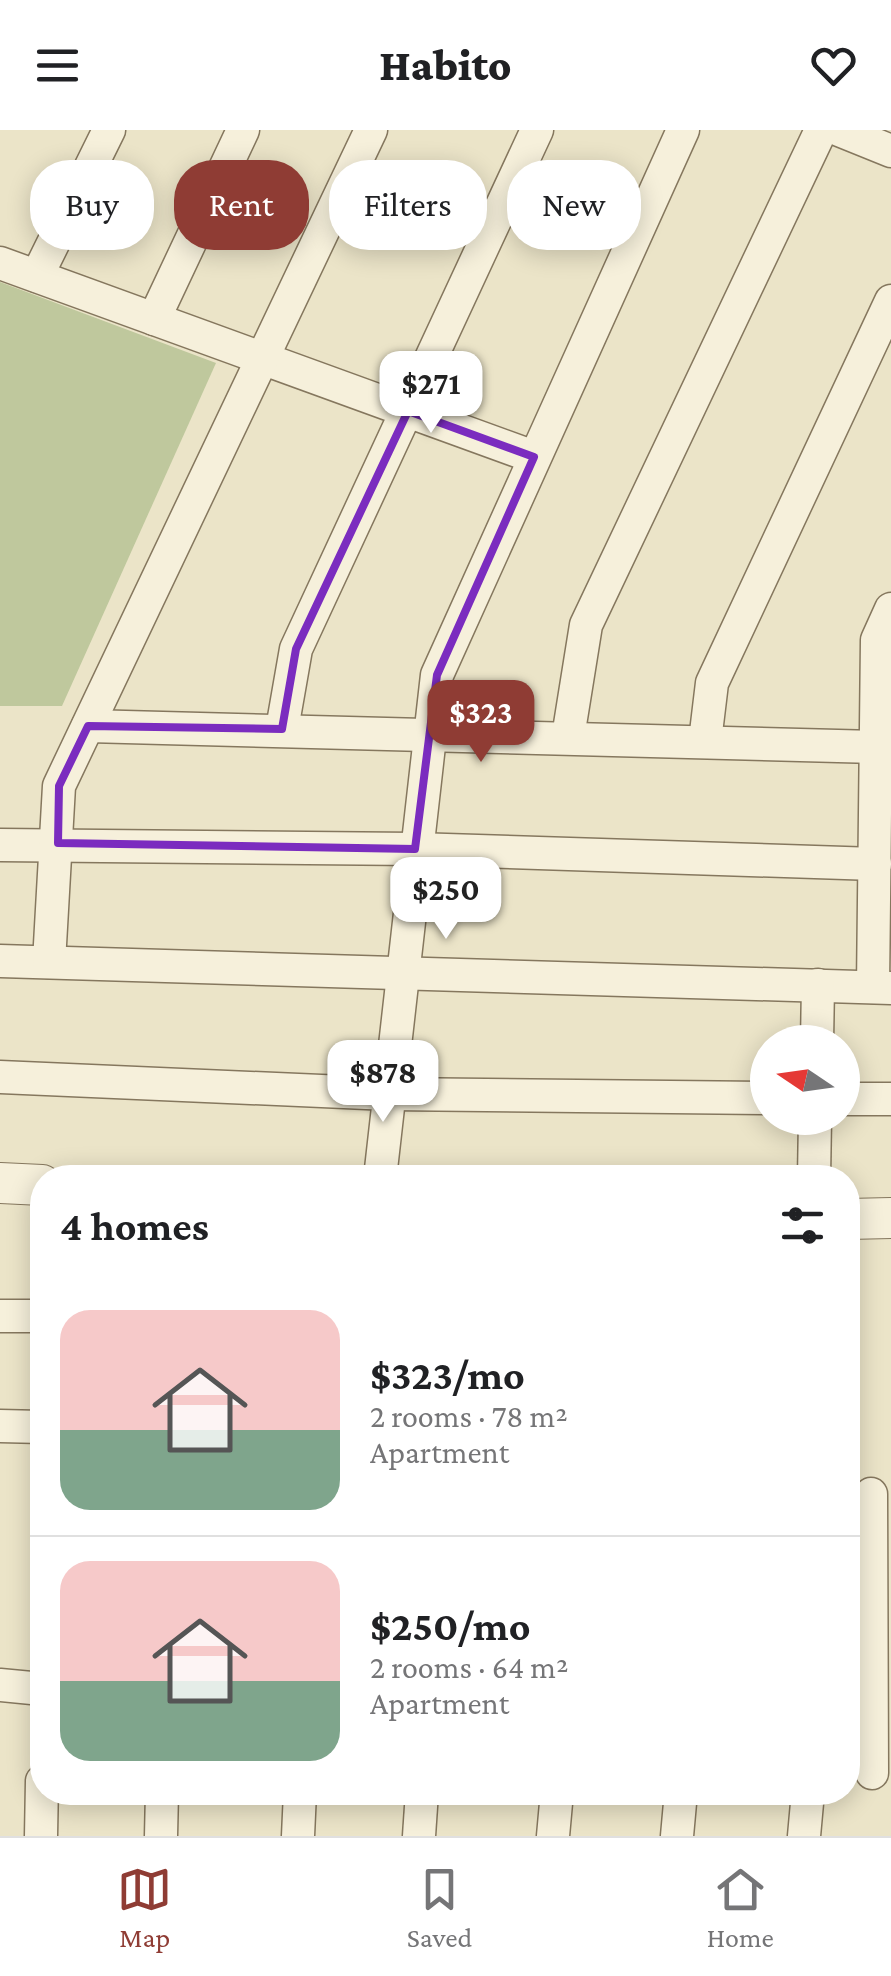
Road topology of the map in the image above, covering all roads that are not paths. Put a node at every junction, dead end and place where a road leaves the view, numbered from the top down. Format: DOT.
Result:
graph roads {
  1 [pos="109,130"];
  2 [pos="243,130"];
  3 [pos="371,130"];
  4 [pos="537,130"];
  5 [pos="683,130"];
  6 [pos="821,130"];
  7 [pos="839,130"];
  8 [pos="891,150"];
  9 [pos="0,262"];
  10 [pos="37,276"];
  11 [pos="891,301"];
  12 [pos="154,319"];
  13 [pos="263,358"];
  14 [pos="408,411"];
  15 [pos="534,457"];
  16 [pos="891,609"];
  17 [pos="88,726"];
  18 [pos="282,729"];
  19 [pos="428,732"];
  20 [pos="568,736"];
  21 [pos="704,741"];
  22 [pos="876,747"];
  23 [pos="883,795"];
  24 [pos="58,843"];
  25 [pos="0,845"];
  26 [pos="415,849"];
  27 [pos="874,864"];
  28 [pos="882,902"];
  29 [pos="0,961"];
  30 [pos="49,962"];
  31 [pos="402,972"];
  32 [pos="818,985"];
  33 [pos="882,987"];
  34 [pos="817,1025"];
  35 [pos="0,1077"];
  36 [pos="389,1094"];
  37 [pos="750,1098"];
  38 [pos="860,1099"];
  39 [pos="891,1099"];
  40 [pos="815,1135"];
  41 [pos="381,1165"];
  42 [pos="814,1165"];
  43 [pos="0,1183"];
  44 [pos="30,1184"];
  45 [pos="891,1218"];
  46 [pos="860,1219"];
  47 [pos="0,1316"];
  48 [pos="30,1316"];
  49 [pos="0,1426"];
  50 [pos="30,1427"];
  51 [pos="871,1494"];
  52 [pos="0,1685"];
  53 [pos="30,1689"];
  54 [pos="870,1773"];
  55 [pos="42,1805"];
  56 [pos="162,1805"];
  57 [pos="299,1805"];
  58 [pos="421,1805"];
  59 [pos="555,1805"];
  60 [pos="680,1805"];
  61 [pos="807,1805"];
  62 [pos="41,1836"];
  63 [pos="161,1836"];
  64 [pos="298,1836"];
  65 [pos="419,1836"];
  66 [pos="553,1836"];
  67 [pos="677,1836"];
  68 [pos="804,1836"];
  1 -- 10 [label="street"];
  2 -- 12 [label="street"];
  3 -- 13 [label="street"];
  4 -- 14 [label="street"];
  5 -- 15 [label="street"];
  6 -- 20 [label="street"];
  7 -- 8 [label="street"];
  9 -- 10 [label="street"];
  10 -- 12 [label="street"];
  11 -- 21 [label="street"];
  12 -- 13 [label="street"];
  13 -- 14 [label="street"];
  13 -- 17 [label="street"];
  14 -- 15 [label="street"];
  14 -- 18 [label="street"];
  15 -- 19 [label="street"];
  16 -- 22 [label="street"];
  17 -- 18 [label="street"];
  17 -- 24 [label="street"];
  18 -- 19 [label="street"];
  19 -- 20 [label="street"];
  19 -- 26 [label="street"];
  20 -- 21 [label="street"];
  21 -- 22 [label="street"];
  22 -- 23 [label="street"];
  23 -- 27 [label="street"];
  24 -- 25 [label="street"];
  24 -- 26 [label="street"];
  24 -- 30 [label="street"];
  26 -- 27 [label="street"];
  26 -- 31 [label="street"];
  27 -- 28 [label="street"];
  28 -- 33 [label="street"];
  29 -- 30 [label="street"];
  30 -- 31 [label="street"];
  31 -- 32 [label="street"];
  31 -- 36 [label="street"];
  32 -- 33 [label="street"];
  32 -- 34 [label="street"];
  35 -- 36 [label="street"];
  36 -- 37 [label="street"];
  36 -- 41 [label="street"];
  38 -- 39 [label="street"];
  40 -- 42 [label="street"];
  43 -- 44 [label="street"];
  45 -- 46 [label="street"];
  47 -- 48 [label="street"];
  49 -- 50 [label="street"];
  51 -- 54 [label="street"];
  52 -- 53 [label="street"];
  55 -- 62 [label="street"];
  56 -- 63 [label="street"];
  57 -- 64 [label="street"];
  58 -- 65 [label="street"];
  59 -- 66 [label="street"];
  60 -- 67 [label="street"];
  61 -- 68 [label="street"];
}
